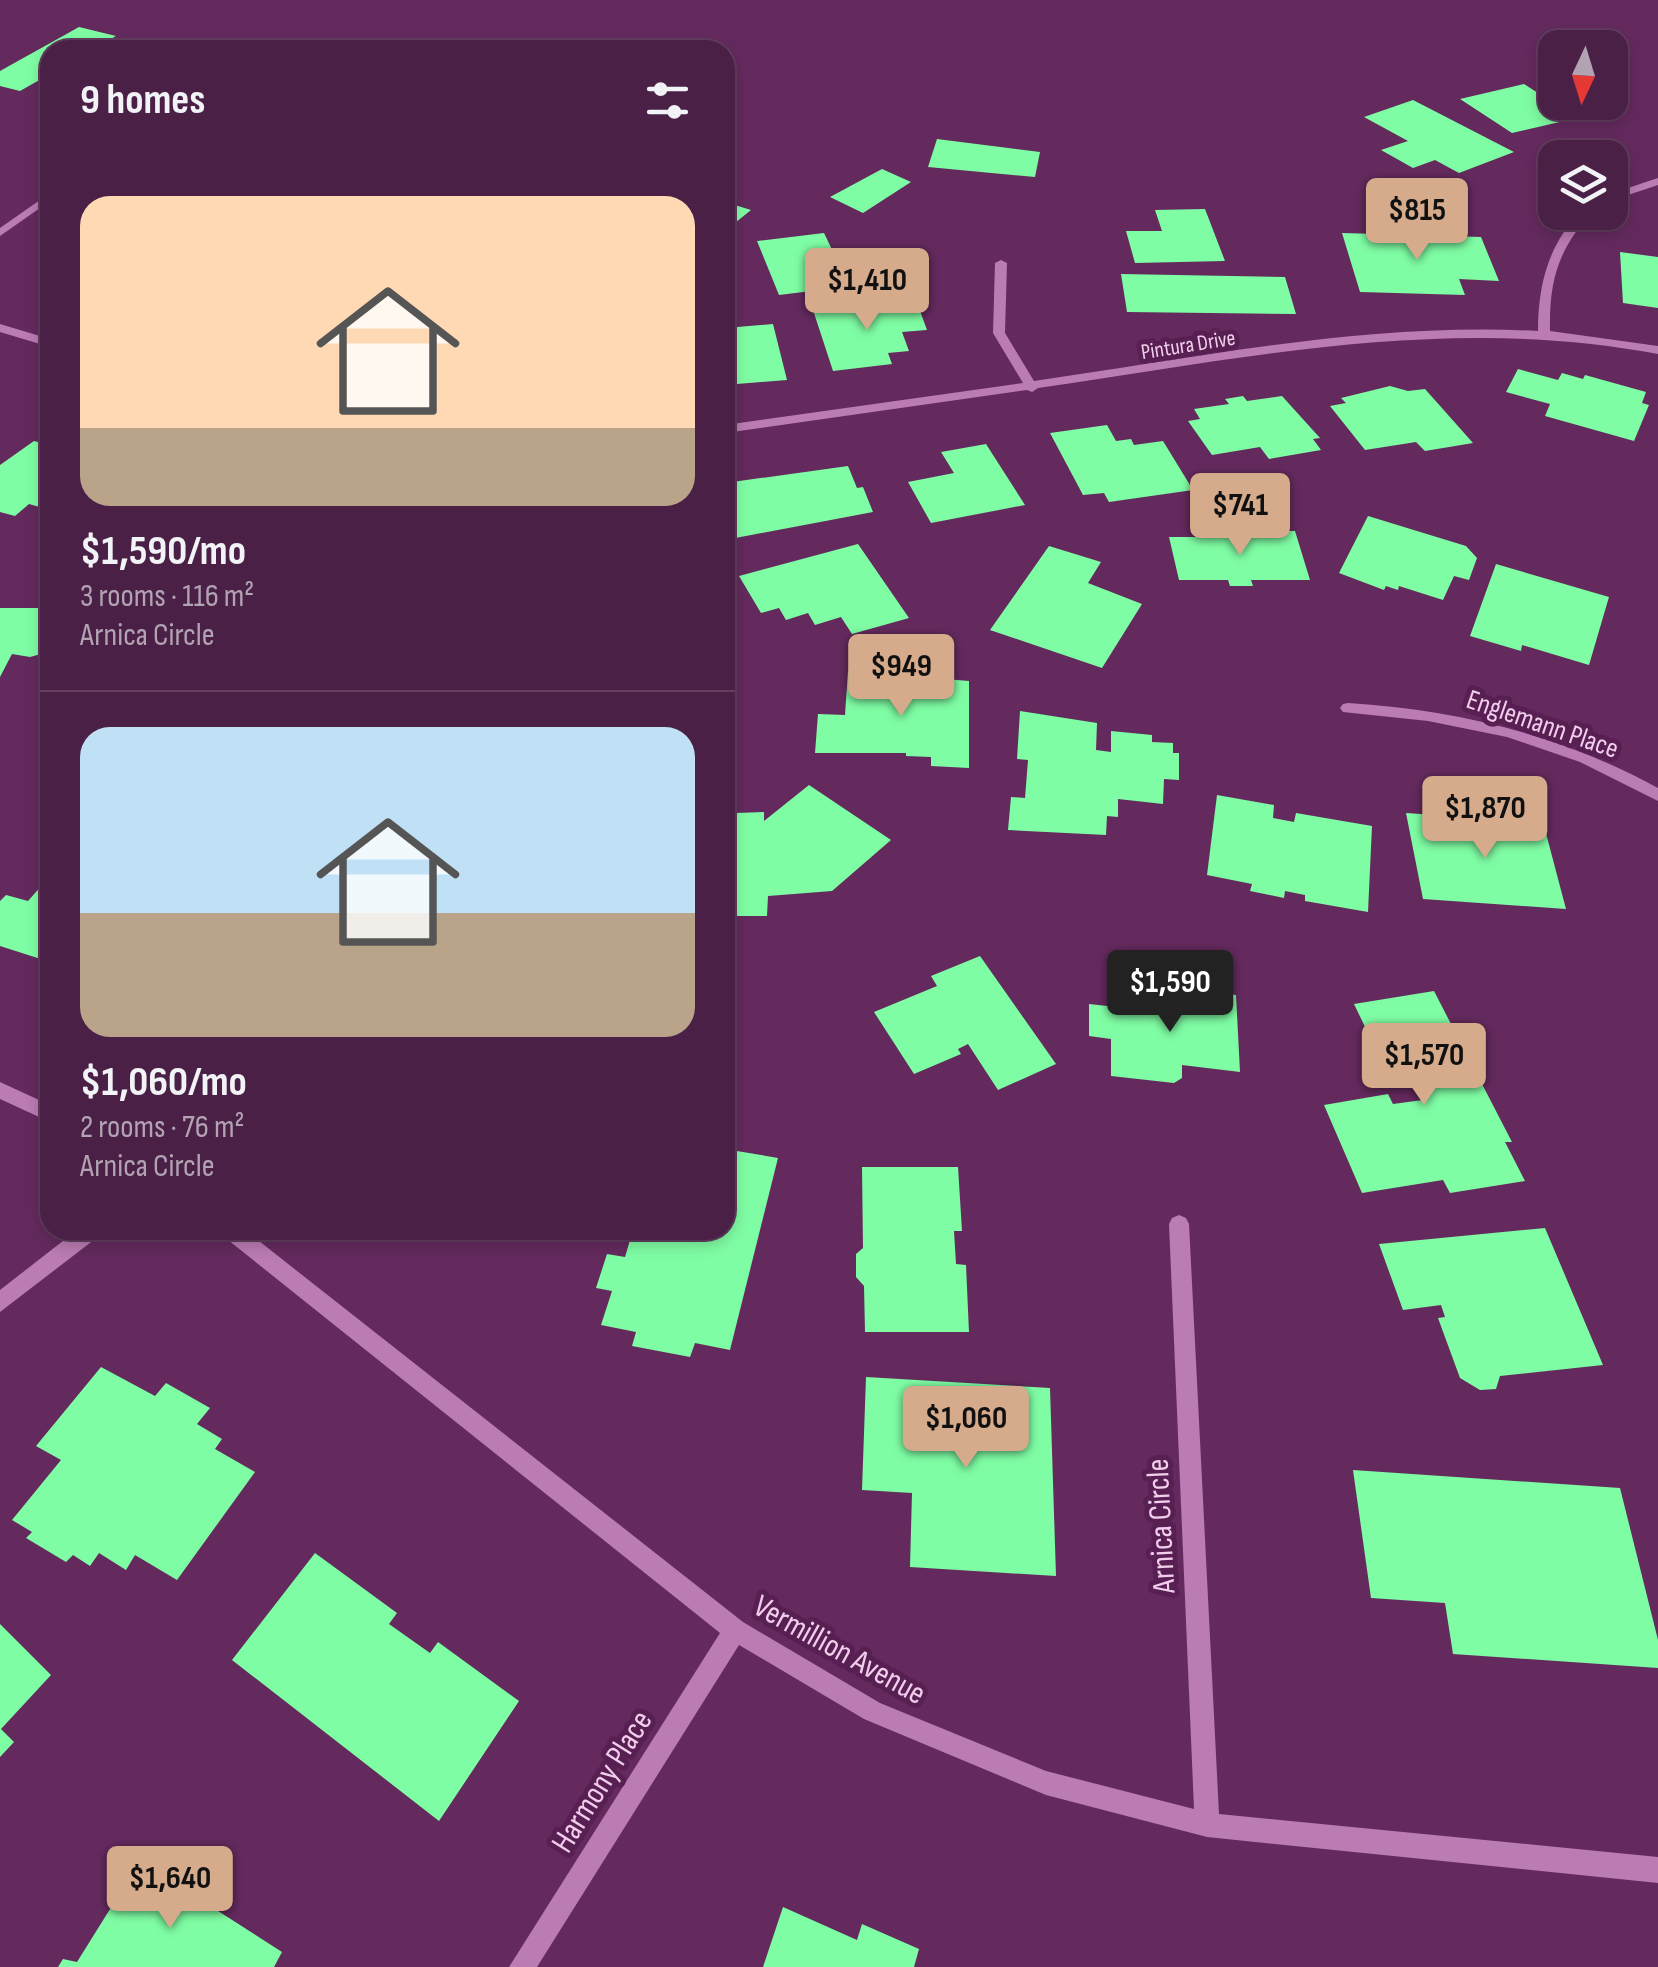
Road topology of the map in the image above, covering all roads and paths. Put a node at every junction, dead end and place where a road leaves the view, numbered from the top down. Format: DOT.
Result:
graph roads {
  1 [pos="1658,181"];
  2 [pos="1628,192"];
  3 [pos="40,203"];
  4 [pos="1567,230"];
  5 [pos="0,233"];
  6 [pos="1001,263"];
  7 [pos="0,328"];
  8 [pos="1544,332"];
  9 [pos="40,340"];
  10 [pos="1658,350"];
  11 [pos="1032,388"];
  12 [pos="735,428"];
  13 [pos="1348,708"];
  14 [pos="1658,795"];
  15 [pos="0,1090"];
  16 [pos="40,1109"];
  17 [pos="1179,1224"];
  18 [pos="79,1240"];
  19 [pos="243,1240"];
  20 [pos="0,1302"];
  21 [pos="735,1630"];
  22 [pos="1206,1825"];
  23 [pos="1658,1870"];
  24 [pos="522,1967"];
  1 -- 2 [label="street"];
  3 -- 5 [label="street"];
  4 -- 8 [label="street"];
  6 -- 11 [label="street"];
  7 -- 9 [label="street"];
  8 -- 10 [label="street, Pintura Drive"];
  8 -- 11 [label="street, Pintura Drive"];
  11 -- 12 [label="street, Pintura Drive"];
  13 -- 14 [label="street, Englemann Place"];
  15 -- 16 [label="street"];
  17 -- 22 [label="street, Arnica Circle"];
  18 -- 20 [label="street"];
  19 -- 21 [label="street, Vermillion Avenue"];
  21 -- 22 [label="street, Vermillion Avenue"];
  21 -- 24 [label="street, Harmony Place"];
  22 -- 23 [label="street, Vermillion Avenue"];
}
